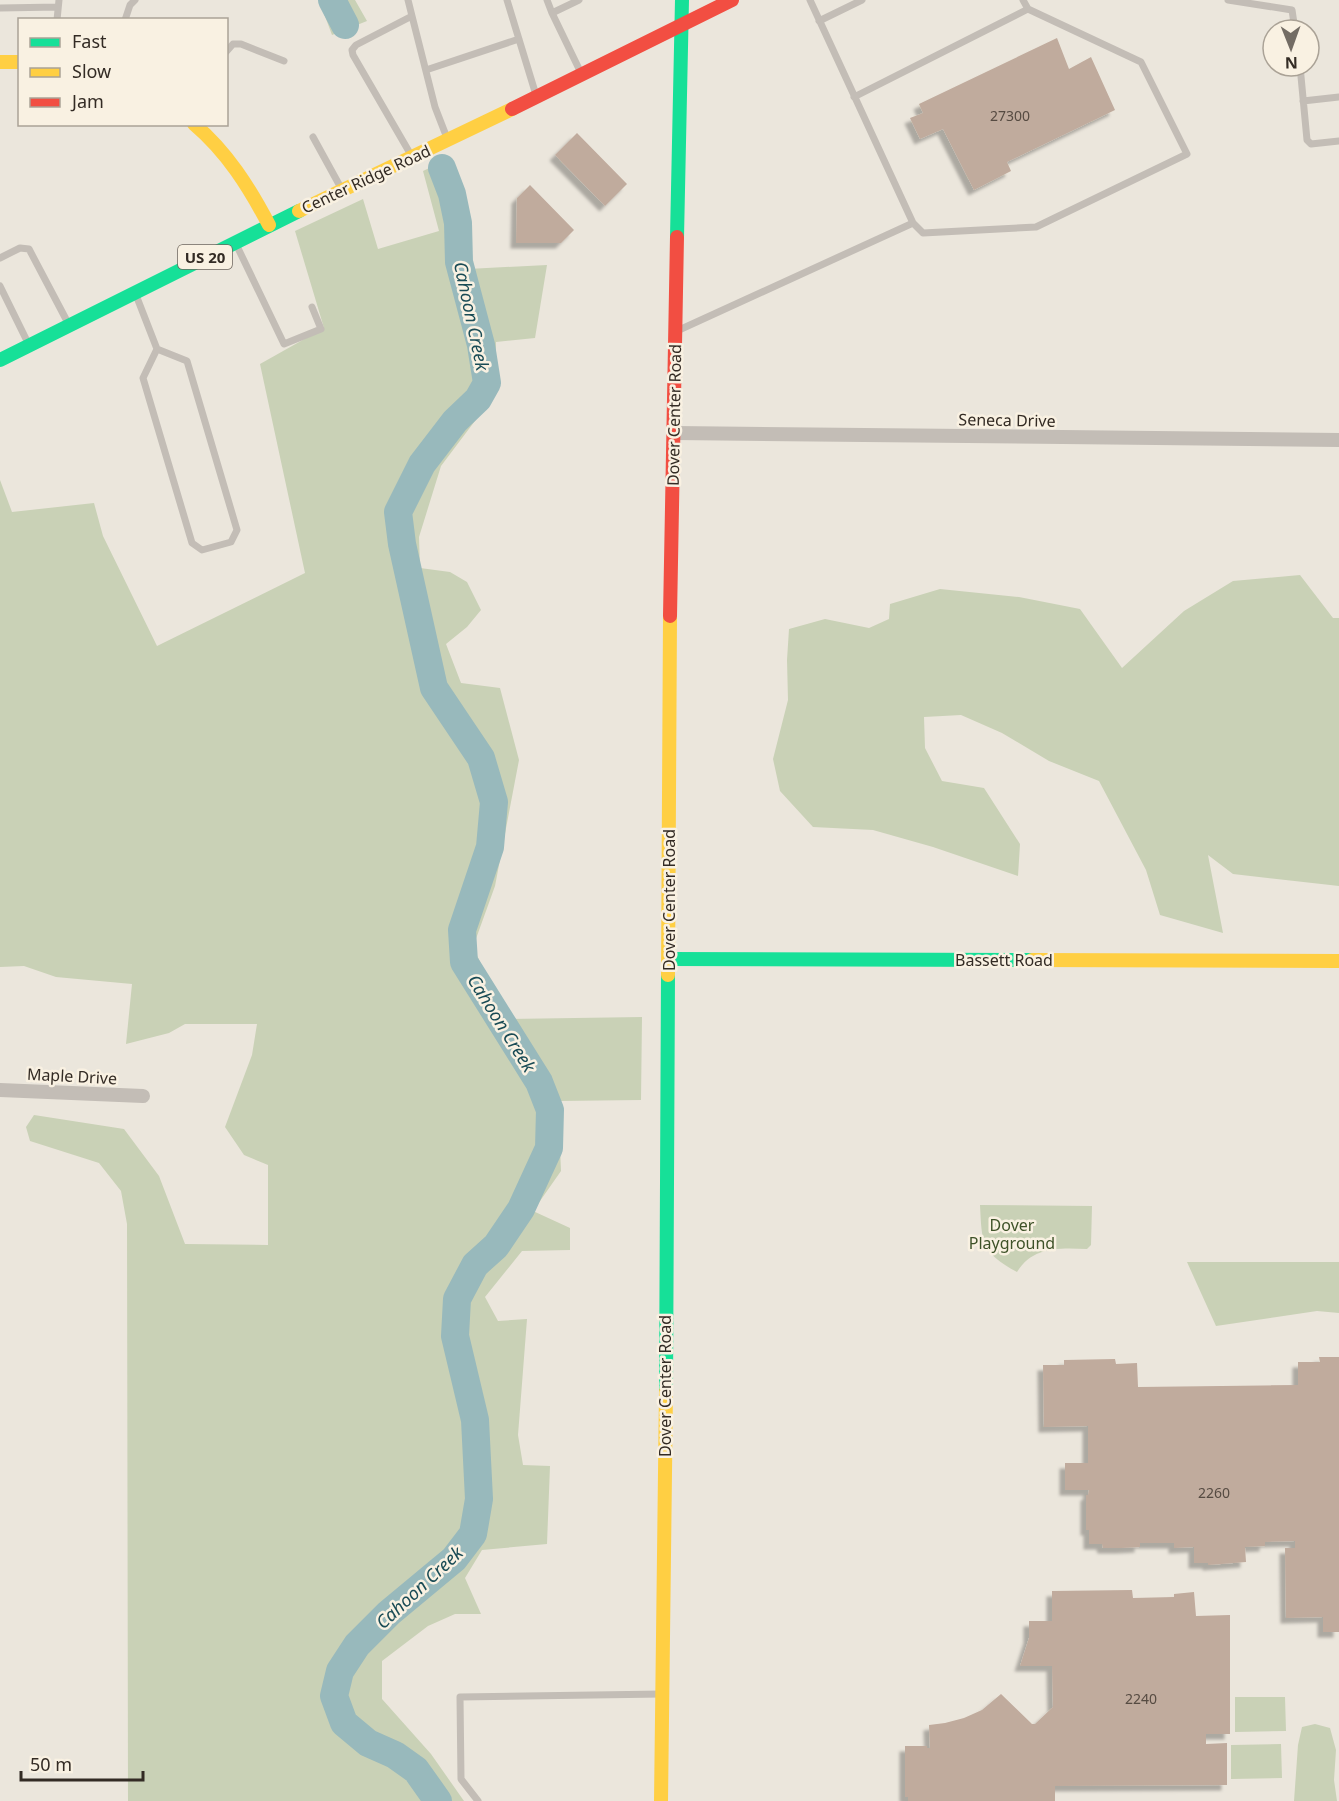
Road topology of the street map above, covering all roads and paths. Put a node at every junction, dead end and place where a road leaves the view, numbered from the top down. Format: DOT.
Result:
graph roads {
  1 [pos="135,0"];
  2 [pos="408,0"];
  3 [pos="507,0"];
  4 [pos="547,0"];
  5 [pos="579,0"];
  6 [pos="682,0"];
  7 [pos="732,0"];
  8 [pos="810,0"];
  9 [pos="862,0"];
  10 [pos="1023,0"];
  11 [pos="1228,0"];
  12 [pos="58,3"];
  13 [pos="0,8"];
  14 [pos="1028,9"];
  15 [pos="552,13"];
  16 [pos="412,16"];
  17 [pos="57,18"];
  18 [pos="126,18"];
  19 [pos="1293,18"];
  20 [pos="819,21"];
  21 [pos="682,24"];
  22 [pos="519,39"];
  23 [pos="228,49"];
  24 [pos="284,61"];
  25 [pos="0,62"];
  26 [pos="18,62"];
  27 [pos="426,70"];
  28 [pos="581,74"];
  29 [pos="1301,78"];
  30 [pos="536,97"];
  31 [pos="855,97"];
  32 [pos="1339,97"];
  33 [pos="1303,101"];
  34 [pos="197,126"];
  35 [pos="313,137"];
  36 [pos="448,141"];
  37 [pos="1339,141"];
  38 [pos="412,157"];
  39 [pos="342,190"];
  40 [pos="914,223"];
  41 [pos="269,225"];
  42 [pos="235,242"];
  43 [pos="0,258"];
  44 [pos="0,286"];
  45 [pos="135,292"];
  46 [pos="312,307"];
  47 [pos="69,326"];
  48 [pos="676,331"];
  49 [pos="29,345"];
  50 [pos="157,350"];
  51 [pos="0,360"];
  52 [pos="675,433"];
  53 [pos="1339,440"];
  54 [pos="669,959"];
  55 [pos="1339,961"];
  56 [pos="0,1090"];
  57 [pos="143,1096"];
  58 [pos="664,1694"];
  59 [pos="478,1801"];
  60 [pos="661,1801"];
  1 -- 18 [label="lane"];
  2 -- 16 [label="lane"];
  3 -- 22 [label="lane"];
  4 -- 15 [label="lane"];
  5 -- 15 [label="lane"];
  6 -- 21 [label="street, Dover Center Road"];
  7 -- 21 [label="street, Center Ridge Road / US 20"];
  8 -- 20 [label="lane"];
  9 -- 20 [label="lane"];
  10 -- 14 [label="lane"];
  11 -- 19 [label="lane"];
  12 -- 13 [label="lane"];
  12 -- 17 [label="lane"];
  14 -- 31 [label="lane"];
  14 -- 40 [label="lane"];
  15 -- 28 [label="lane"];
  16 -- 27 [label="lane"];
  16 -- 38 [label="lane"];
  20 -- 31 [label="lane"];
  21 -- 28 [label="street, Center Ridge Road / US 20"];
  21 -- 48 [label="street, Dover Center Road"];
  22 -- 27 [label="lane"];
  22 -- 30 [label="lane"];
  23 -- 24 [label="lane"];
  25 -- 26 [label="street"];
  27 -- 36 [label="lane"];
  28 -- 30 [label="street, Center Ridge Road / US 20"];
  29 -- 33 [label="lane"];
  30 -- 36 [label="street, Center Ridge Road / US 20"];
  31 -- 40 [label="lane"];
  32 -- 33 [label="lane"];
  33 -- 37 [label="lane"];
  34 -- 41 [label="street"];
  35 -- 39 [label="lane"];
  36 -- 38 [label="street, Center Ridge Road / US 20"];
  38 -- 39 [label="street, Center Ridge Road / US 20"];
  39 -- 41 [label="street, Center Ridge Road / US 20"];
  40 -- 48 [label="lane"];
  41 -- 42 [label="street, Center Ridge Road / US 20"];
  42 -- 45 [label="street, Center Ridge Road / US 20"];
  42 -- 46 [label="lane"];
  43 -- 47 [label="lane"];
  44 -- 49 [label="lane"];
  45 -- 47 [label="street, Center Ridge Road / US 20"];
  45 -- 50 [label="lane"];
  47 -- 49 [label="street, Center Ridge Road / US 20"];
  48 -- 52 [label="street, Dover Center Road"];
  49 -- 51 [label="street, Center Ridge Road / US 20"];
  50 -- 50 [label="lane"];
  52 -- 53 [label="street, Seneca Drive"];
  52 -- 54 [label="street, Dover Center Road"];
  54 -- 55 [label="street, Bassett Road"];
  54 -- 58 [label="street, Dover Center Road"];
  56 -- 57 [label="street, Maple Drive"];
  58 -- 59 [label="lane"];
  58 -- 60 [label="street, Dover Center Road"];
}
